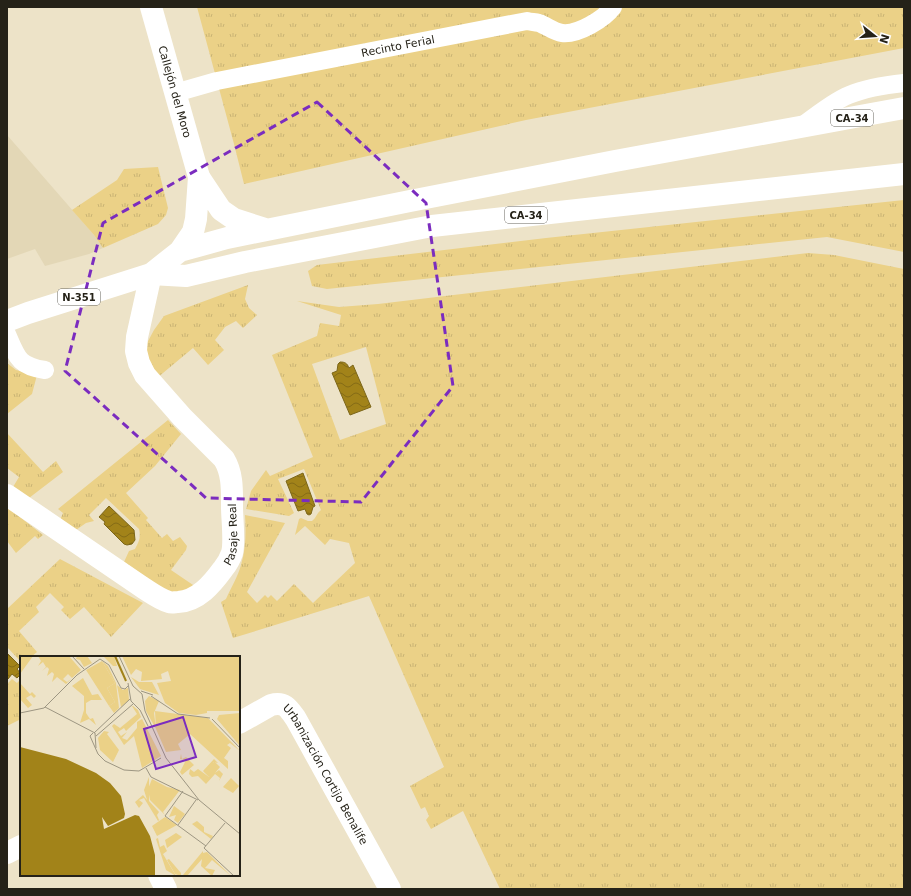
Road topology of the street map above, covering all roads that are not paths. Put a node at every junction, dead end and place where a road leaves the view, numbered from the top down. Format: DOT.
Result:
graph roads {
  1 [pos="151,7"];
  2 [pos="613,7"];
  3 [pos="904,83"];
  4 [pos="175,93"];
  5 [pos="904,108"];
  6 [pos="801,127"];
  7 [pos="904,174"];
  8 [pos="199,177"];
  9 [pos="266,230"];
  10 [pos="180,251"];
  11 [pos="152,274"];
  12 [pos="7,321"];
  13 [pos="7,334"];
  14 [pos="45,370"];
  15 [pos="7,495"];
  16 [pos="240,722"];
  17 [pos="20,846"];
  18 [pos="7,853"];
  19 [pos="160,876"];
  20 [pos="166,889"];
  21 [pos="390,889"];
  1 -- 4 [label="main road, Callejón del Moro"];
  2 -- 4 [label="lane, Recinto Ferial"];
  3 -- 6 [label="lane"];
  4 -- 8 [label="main road, Callejón del Moro"];
  5 -- 6 [label="main road, CA-34"];
  6 -- 9 [label="main road, CA-34"];
  7 -- 11 [label="main road, CA-34"];
  8 -- 9 [label="main road"];
  8 -- 10 [label="main road"];
  9 -- 10 [label="main road, CA-34"];
  10 -- 11 [label="main road, CA-34"];
  11 -- 12 [label="main road, N-351"];
  11 -- 15 [label="main road, Pasaje Real"];
  13 -- 14 [label="lane"];
  16 -- 21 [label="main road, Urbanización Cortijo Benalife"];
  17 -- 18 [label="main road"];
  19 -- 20 [label="main road"];
}
